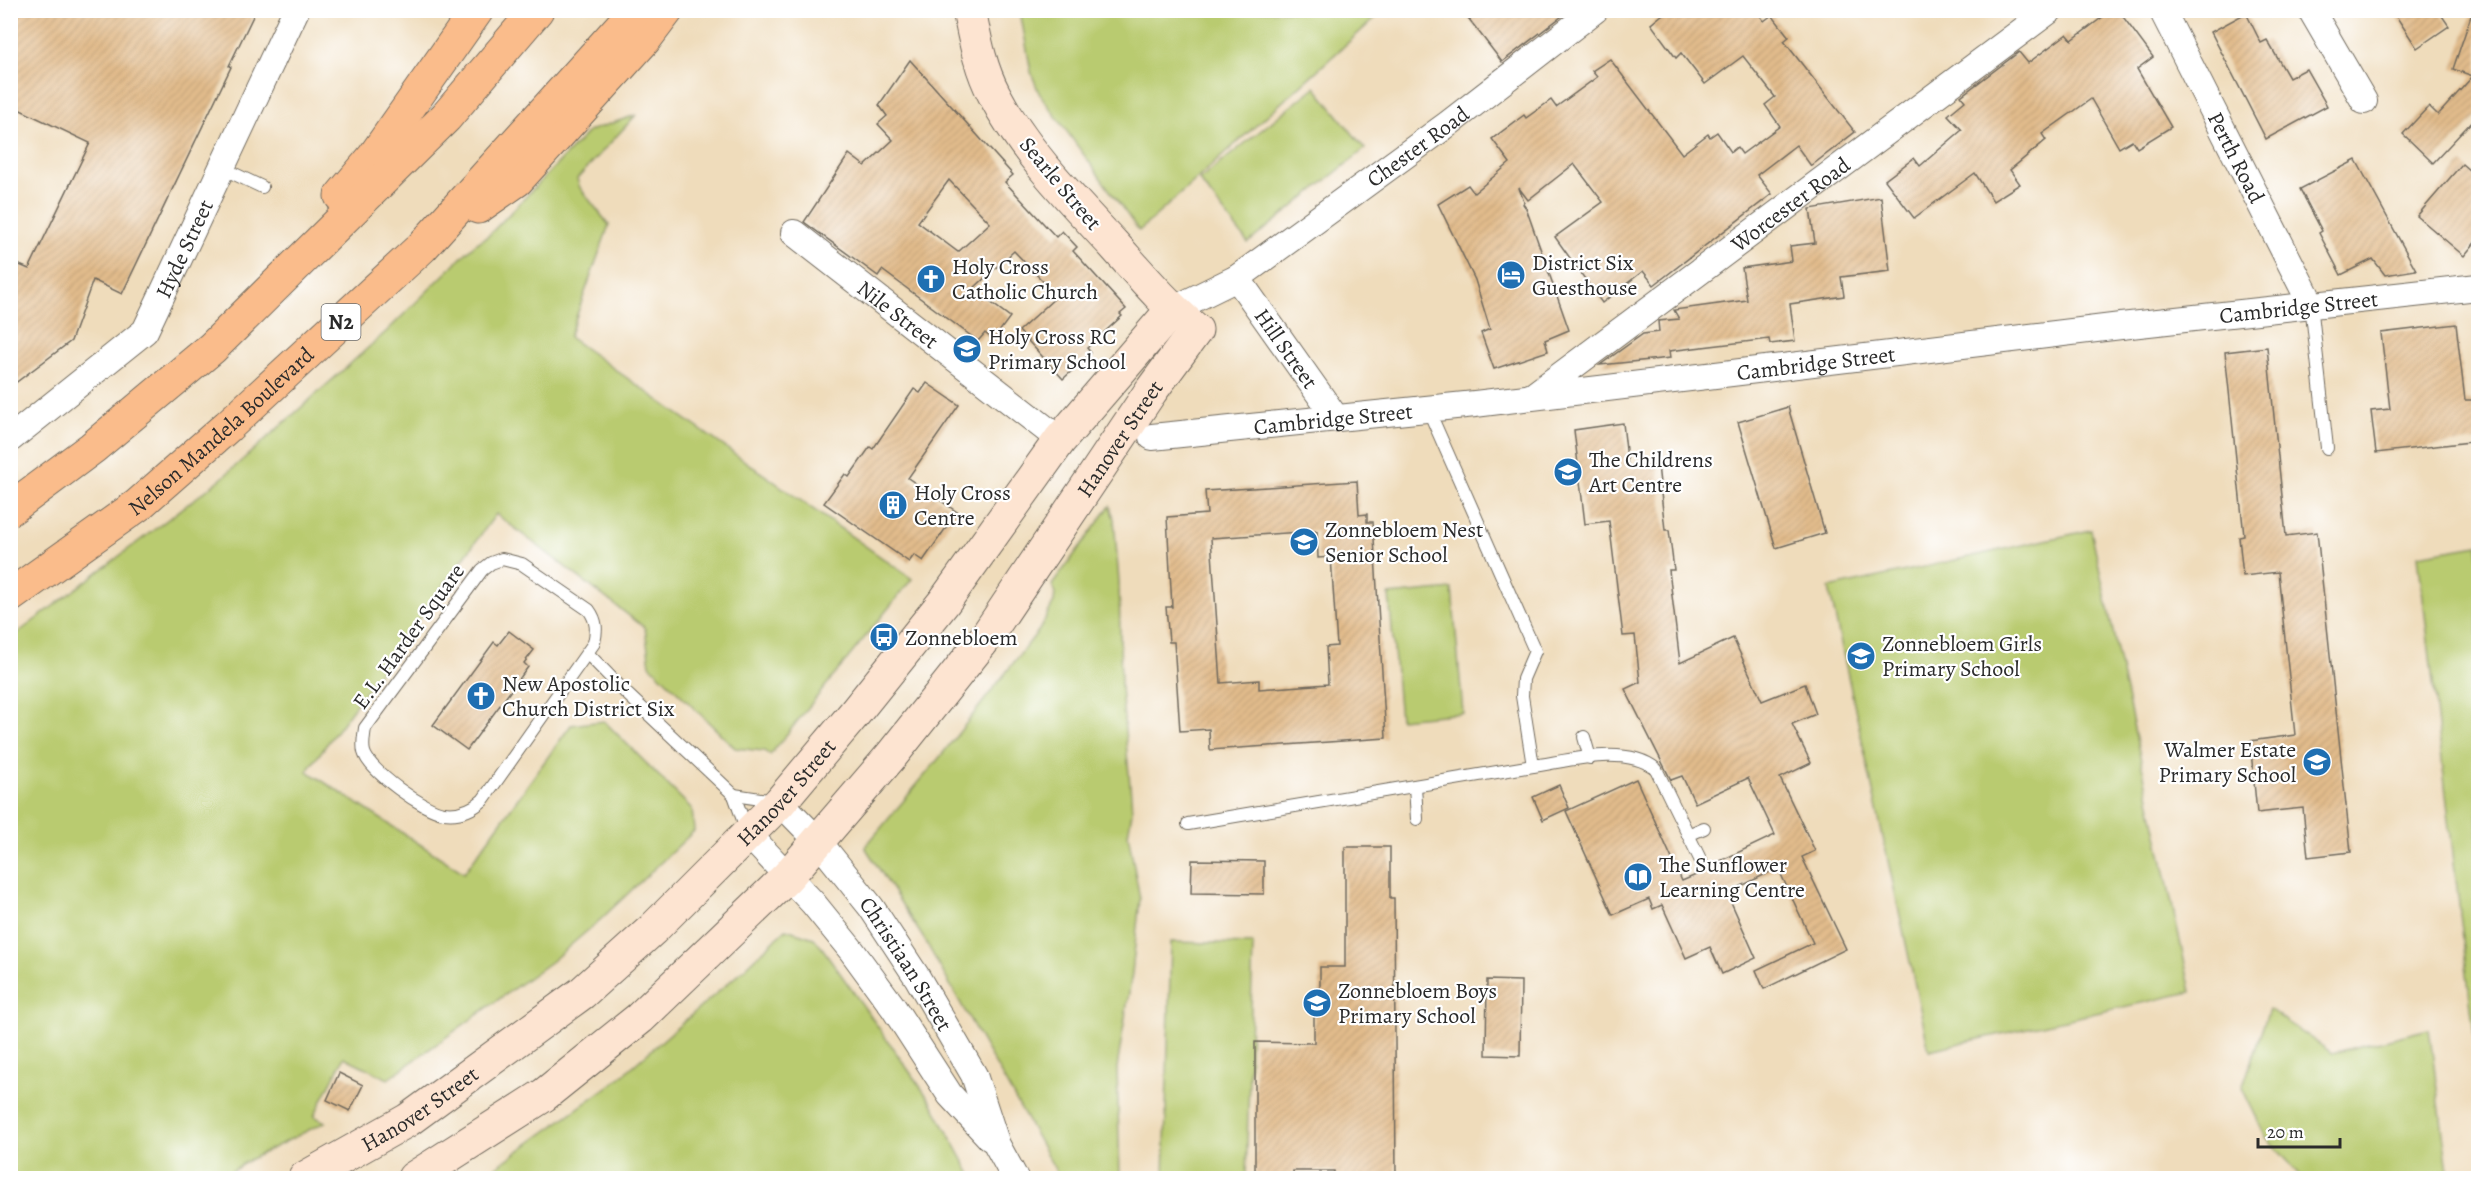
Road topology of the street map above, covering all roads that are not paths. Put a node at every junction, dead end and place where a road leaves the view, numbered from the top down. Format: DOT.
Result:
graph roads {
  1 [pos="296,10"];
  2 [pos="477,10"];
  3 [pos="537,10"];
  4 [pos="636,10"];
  5 [pos="667,10"];
  6 [pos="969,10"];
  7 [pos="1594,10"];
  8 [pos="2050,10"];
  9 [pos="2162,10"];
  10 [pos="2311,10"];
  11 [pos="2364,101"];
  12 [pos="222,168"];
  13 [pos="262,187"];
  14 [pos="794,233"];
  15 [pos="422,247"];
  16 [pos="1237,278"];
  17 [pos="2478,287"];
  18 [pos="2312,304"];
  19 [pos="1184,320"];
  20 [pos="212,348"];
  21 [pos="1530,398"];
  22 [pos="1428,409"];
  23 [pos="1336,418"];
  24 [pos="1152,437"];
  25 [pos="10,440"];
  26 [pos="1060,440"];
  27 [pos="2327,448"];
  28 [pos="10,509"];
  29 [pos="10,596"];
  30 [pos="588,654"];
  31 [pos="1584,737"];
  32 [pos="1590,758"];
  33 [pos="1533,766"];
  34 [pos="1415,786"];
  35 [pos="734,795"];
  36 [pos="780,802"];
  37 [pos="1418,819"];
  38 [pos="1188,824"];
  39 [pos="1704,828"];
  40 [pos="748,834"];
  41 [pos="1688,835"];
  42 [pos="818,841"];
  43 [pos="1701,861"];
  44 [pos="787,877"];
  45 [pos="997,1145"];
  46 [pos="305,1179"];
  47 [pos="414,1179"];
  48 [pos="1015,1179"];
  1 -- 12 [label="street, Hyde Street"];
  2 -- 20 [label="highway"];
  3 -- 20 [label="highway"];
  4 -- 15 [label="highway, Nelson Mandela Boulevard / N2"];
  5 -- 15 [label="highway"];
  6 -- 19 [label="street, Searle Street"];
  7 -- 16 [label="street, Chester Road"];
  8 -- 21 [label="street, Worcester Road"];
  9 -- 18 [label="street, Perth Road"];
  10 -- 11 [label="street"];
  12 -- 13 [label="lane"];
  12 -- 25 [label="street, Hyde Street"];
  14 -- 26 [label="street, Nile Street"];
  15 -- 29 [label="highway, Nelson Mandela Boulevard / N2"];
  16 -- 19 [label="street, Chester Road"];
  16 -- 23 [label="street, Hill Street"];
  17 -- 18 [label="street, Cambridge Street"];
  18 -- 21 [label="street, Cambridge Street"];
  18 -- 27 [label="lane"];
  19 -- 26 [label="street, Hanover Street"];
  19 -- 42 [label="street, Hanover Street"];
  20 -- 28 [label="highway"];
  21 -- 22 [label="street, Cambridge Street"];
  22 -- 23 [label="street, Cambridge Street"];
  22 -- 33 [label="lane"];
  23 -- 24 [label="street, Cambridge Street"];
  26 -- 36 [label="street, Hanover Street"];
  30 -- 30 [label="lane, E.L. Harder Square"];
  30 -- 35 [label="lane"];
  31 -- 32 [label="lane"];
  32 -- 33 [label="lane"];
  32 -- 41 [label="lane"];
  33 -- 34 [label="lane"];
  34 -- 37 [label="lane"];
  34 -- 38 [label="lane"];
  35 -- 36 [label="lane"];
  35 -- 40 [label="lane"];
  36 -- 40 [label="street, Hanover Street"];
  36 -- 42 [label="street, Christiaan Street"];
  39 -- 41 [label="lane"];
  40 -- 44 [label="street, Christiaan Street"];
  40 -- 46 [label="street, Hanover Street"];
  41 -- 43 [label="lane"];
  42 -- 44 [label="street, Hanover Street"];
  42 -- 45 [label="street, Christiaan Street"];
  44 -- 45 [label="street, Christiaan Street"];
  44 -- 47 [label="street, Hanover Street"];
  45 -- 48 [label="street, Christiaan Street"];
}
